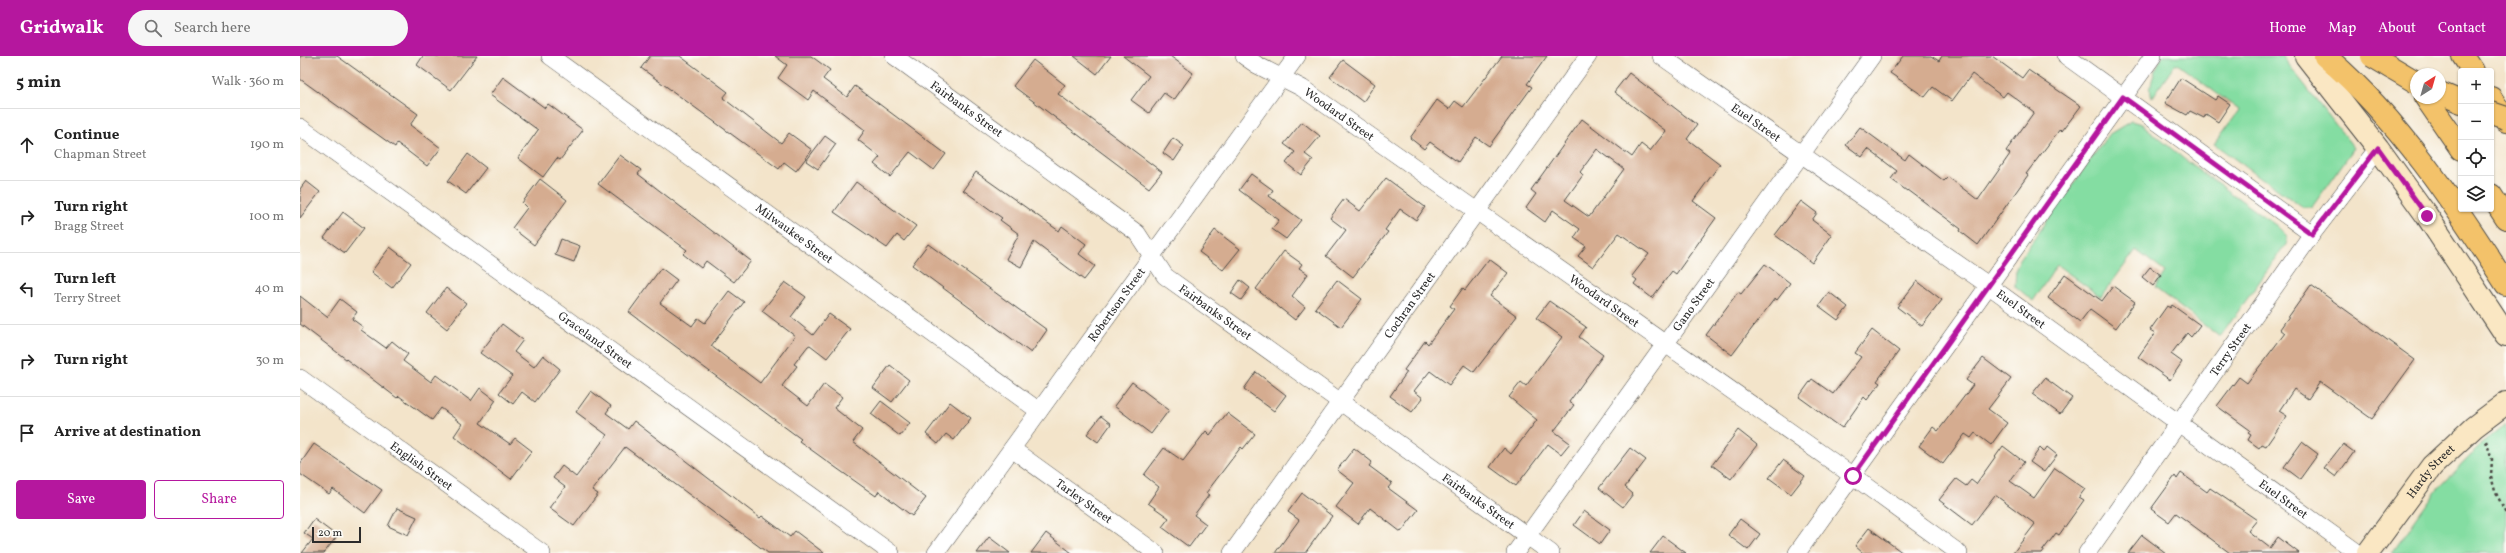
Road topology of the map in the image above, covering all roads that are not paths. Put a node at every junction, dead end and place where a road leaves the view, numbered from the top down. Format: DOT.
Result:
graph roads {
  1 [pos="550,56"];
  2 [pos="894,56"];
  3 [pos="1244,56"];
  4 [pos="1297,56"];
  5 [pos="1588,56"];
  6 [pos="1661,56"];
  7 [pos="1872,56"];
  8 [pos="2066,56"];
  9 [pos="2153,56"];
  10 [pos="2306,56"];
  11 [pos="2325,56"];
  12 [pos="2372,56"];
  13 [pos="2396,56"];
  14 [pos="2463,56"];
  15 [pos="2471,68"];
  16 [pos="2410,75"];
  17 [pos="1281,78"];
  18 [pos="2410,79"];
  19 [pos="2446,96"];
  20 [pos="2123,97"];
  21 [pos="2458,101"];
  22 [pos="2494,102"];
  23 [pos="2430,104"];
  24 [pos="2494,115"];
  25 [pos="2506,120"];
  26 [pos="300,126"];
  27 [pos="2458,145"];
  28 [pos="2378,148"];
  29 [pos="1801,154"];
  30 [pos="2494,200"];
  31 [pos="1475,211"];
  32 [pos="2506,218"];
  33 [pos="2312,234"];
  34 [pos="1150,255"];
  35 [pos="2506,284"];
  36 [pos="1988,285"];
  37 [pos="2502,327"];
  38 [pos="1666,345"];
  39 [pos="300,378"];
  40 [pos="1338,401"];
  41 [pos="2506,403"];
  42 [pos="1039,411"];
  43 [pos="2177,424"];
  44 [pos="1012,449"];
  45 [pos="1853,476"];
  46 [pos="1527,536"];
  47 [pos="542,553"];
  48 [pos="891,553"];
  49 [pos="936,553"];
  50 [pos="1156,553"];
  51 [pos="1232,553"];
  52 [pos="1515,553"];
  53 [pos="1551,553"];
  54 [pos="1797,553"];
  55 [pos="1959,553"];
  56 [pos="2087,553"];
  57 [pos="2358,553"];
  58 [pos="2368,553"];
  1 -- 42 [label="street, Milwaukee Street"];
  2 -- 34 [label="street, Fairbanks Street"];
  3 -- 17 [label="street, Woodard Street"];
  4 -- 17 [label="street, Robertson Street"];
  5 -- 31 [label="street, Cochran Street"];
  6 -- 29 [label="street, Euel Street"];
  7 -- 29 [label="street, Gano Street"];
  8 -- 20 [label="street"];
  9 -- 20 [label="street"];
  10 -- 28 [label="main road"];
  11 -- 35 [label="highway"];
  12 -- 18 [label="highway, bridge"];
  13 -- 16 [label="highway"];
  14 -- 15 [label="highway"];
  17 -- 31 [label="street, Woodard Street"];
  17 -- 34 [label="street, Robertson Street"];
  19 -- 21 [label="highway"];
  20 -- 33 [label="street"];
  20 -- 36 [label="street"];
  22 -- 25 [label="highway"];
  23 -- 27 [label="highway"];
  24 -- 25 [label="highway, bridge"];
  26 -- 48 [label="street, Graceland Street"];
  28 -- 33 [label="street, Terry Street"];
  28 -- 37 [label="main road"];
  29 -- 36 [label="street, Euel Street"];
  29 -- 38 [label="street, Gano Street"];
  30 -- 32 [label="highway"];
  31 -- 38 [label="street, Woodard Street"];
  31 -- 40 [label="street, Cochran Street"];
  33 -- 43 [label="street, Terry Street"];
  34 -- 40 [label="street, Fairbanks Street"];
  34 -- 42 [label="street, Robertson Street"];
  36 -- 43 [label="street, Euel Street"];
  36 -- 45 [label="street"];
  38 -- 45 [label="street, Woodard Street"];
  38 -- 46 [label="street, Gano Street"];
  39 -- 47 [label="street, English Street"];
  40 -- 46 [label="street, Fairbanks Street"];
  40 -- 51 [label="street, Cochran Street"];
  41 -- 58 [label="main road, Hardy Street"];
  42 -- 44 [label="street, Robertson Street"];
  43 -- 56 [label="street, Terry Street"];
  43 -- 57 [label="street, Euel Street"];
  44 -- 49 [label="street, Robertson Street"];
  44 -- 50 [label="street, Tarley Street"];
  45 -- 54 [label="street"];
  45 -- 55 [label="street, Woodard Street"];
  46 -- 52 [label="street, Gano Street"];
  46 -- 53 [label="street, Fairbanks Street"];
}
